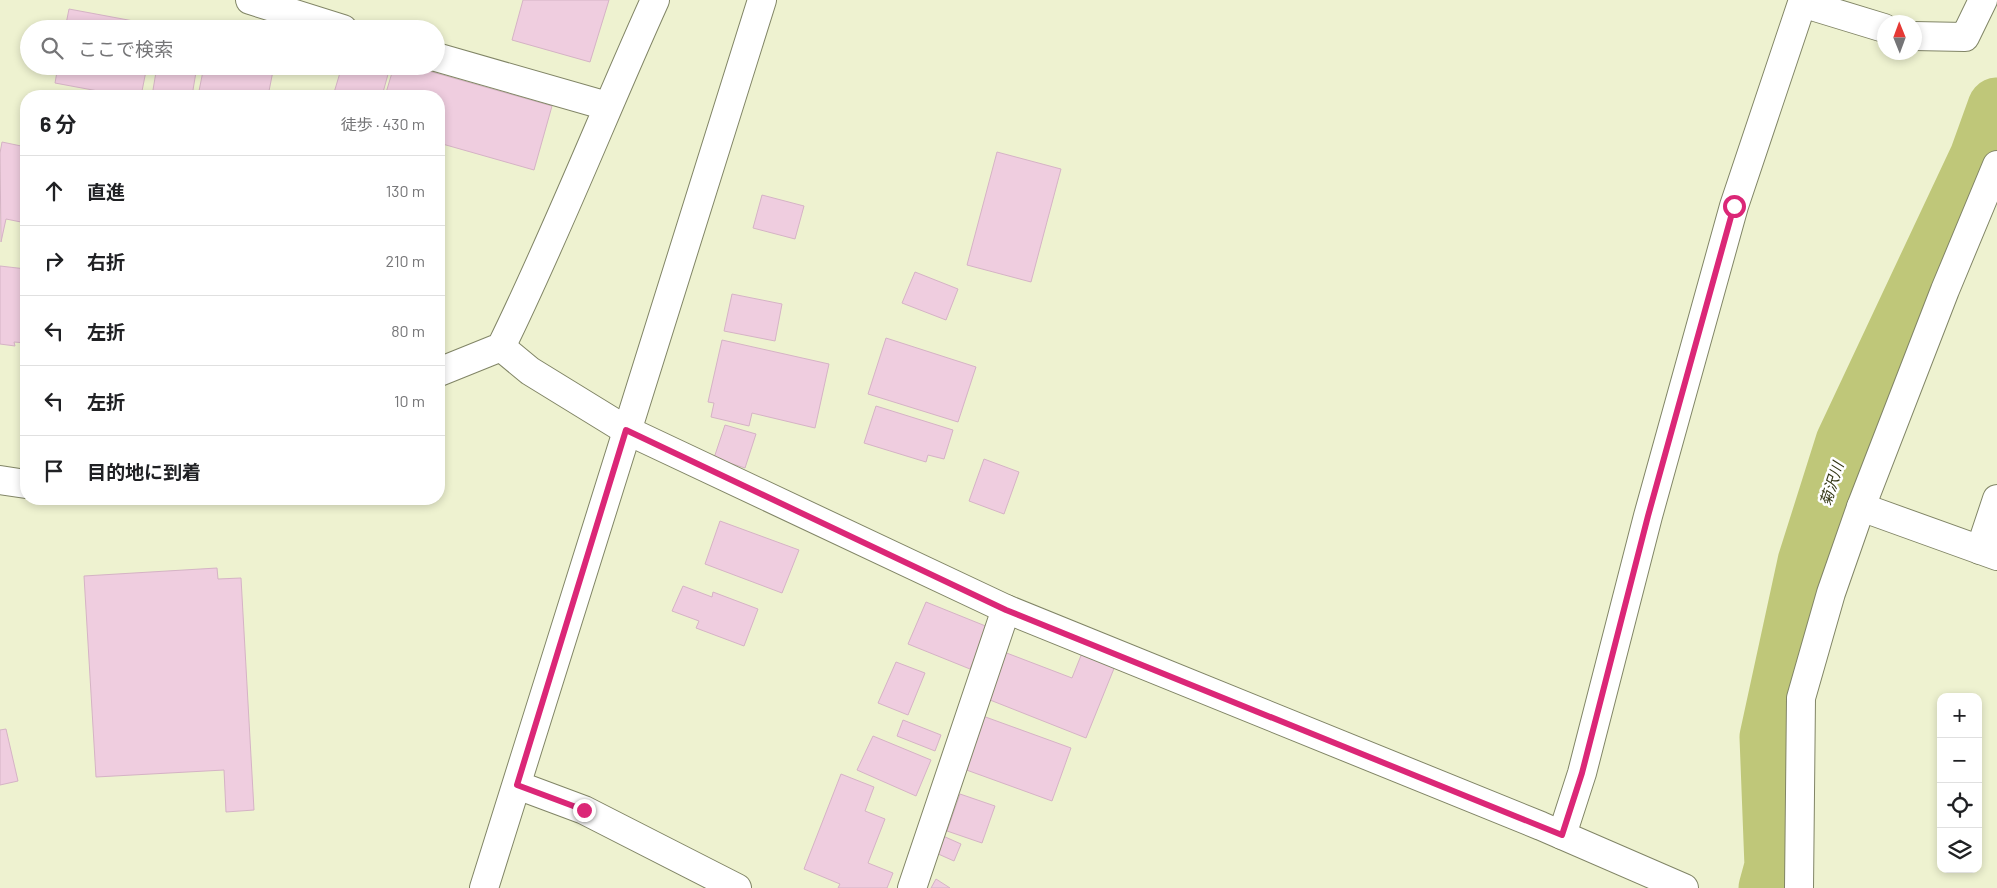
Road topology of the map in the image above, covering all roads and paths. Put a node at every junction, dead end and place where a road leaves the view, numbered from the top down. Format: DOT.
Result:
graph roads {
  1 [pos="250,0"];
  2 [pos="655,0"];
  3 [pos="762,0"];
  4 [pos="1983,0"];
  5 [pos="314,20"];
  6 [pos="1877,26"];
  7 [pos="1922,36"];
  8 [pos="445,60"];
  9 [pos="607,106"];
  10 [pos="1997,165"];
  11 [pos="501,346"];
  12 [pos="445,369"];
  13 [pos="626,430"];
  14 [pos="0,480"];
  15 [pos="20,483"];
  16 [pos="1997,499"];
  17 [pos="1862,507"];
  18 [pos="1989,553"];
  19 [pos="1006,610"];
  20 [pos="517,785"];
  21 [pos="1562,835"];
  22 [pos="484,888"];
  23 [pos="737,888"];
  24 [pos="912,888"];
  25 [pos="1684,888"];
  26 [pos="1799,888"];
  1 -- 5 [label="street"];
  2 -- 9 [label="street"];
  3 -- 13 [label="street"];
  4 -- 7 [label="street"];
  6 -- 21 [label="street"];
  8 -- 9 [label="street"];
  9 -- 11 [label="street"];
  10 -- 17 [label="street"];
  11 -- 12 [label="street"];
  11 -- 13 [label="street"];
  13 -- 19 [label="street"];
  13 -- 20 [label="street"];
  14 -- 15 [label="street"];
  16 -- 18 [label="street"];
  17 -- 18 [label="street"];
  17 -- 26 [label="street"];
  19 -- 21 [label="street"];
  19 -- 24 [label="street"];
  20 -- 22 [label="street"];
  20 -- 23 [label="street"];
  21 -- 25 [label="street"];
}
